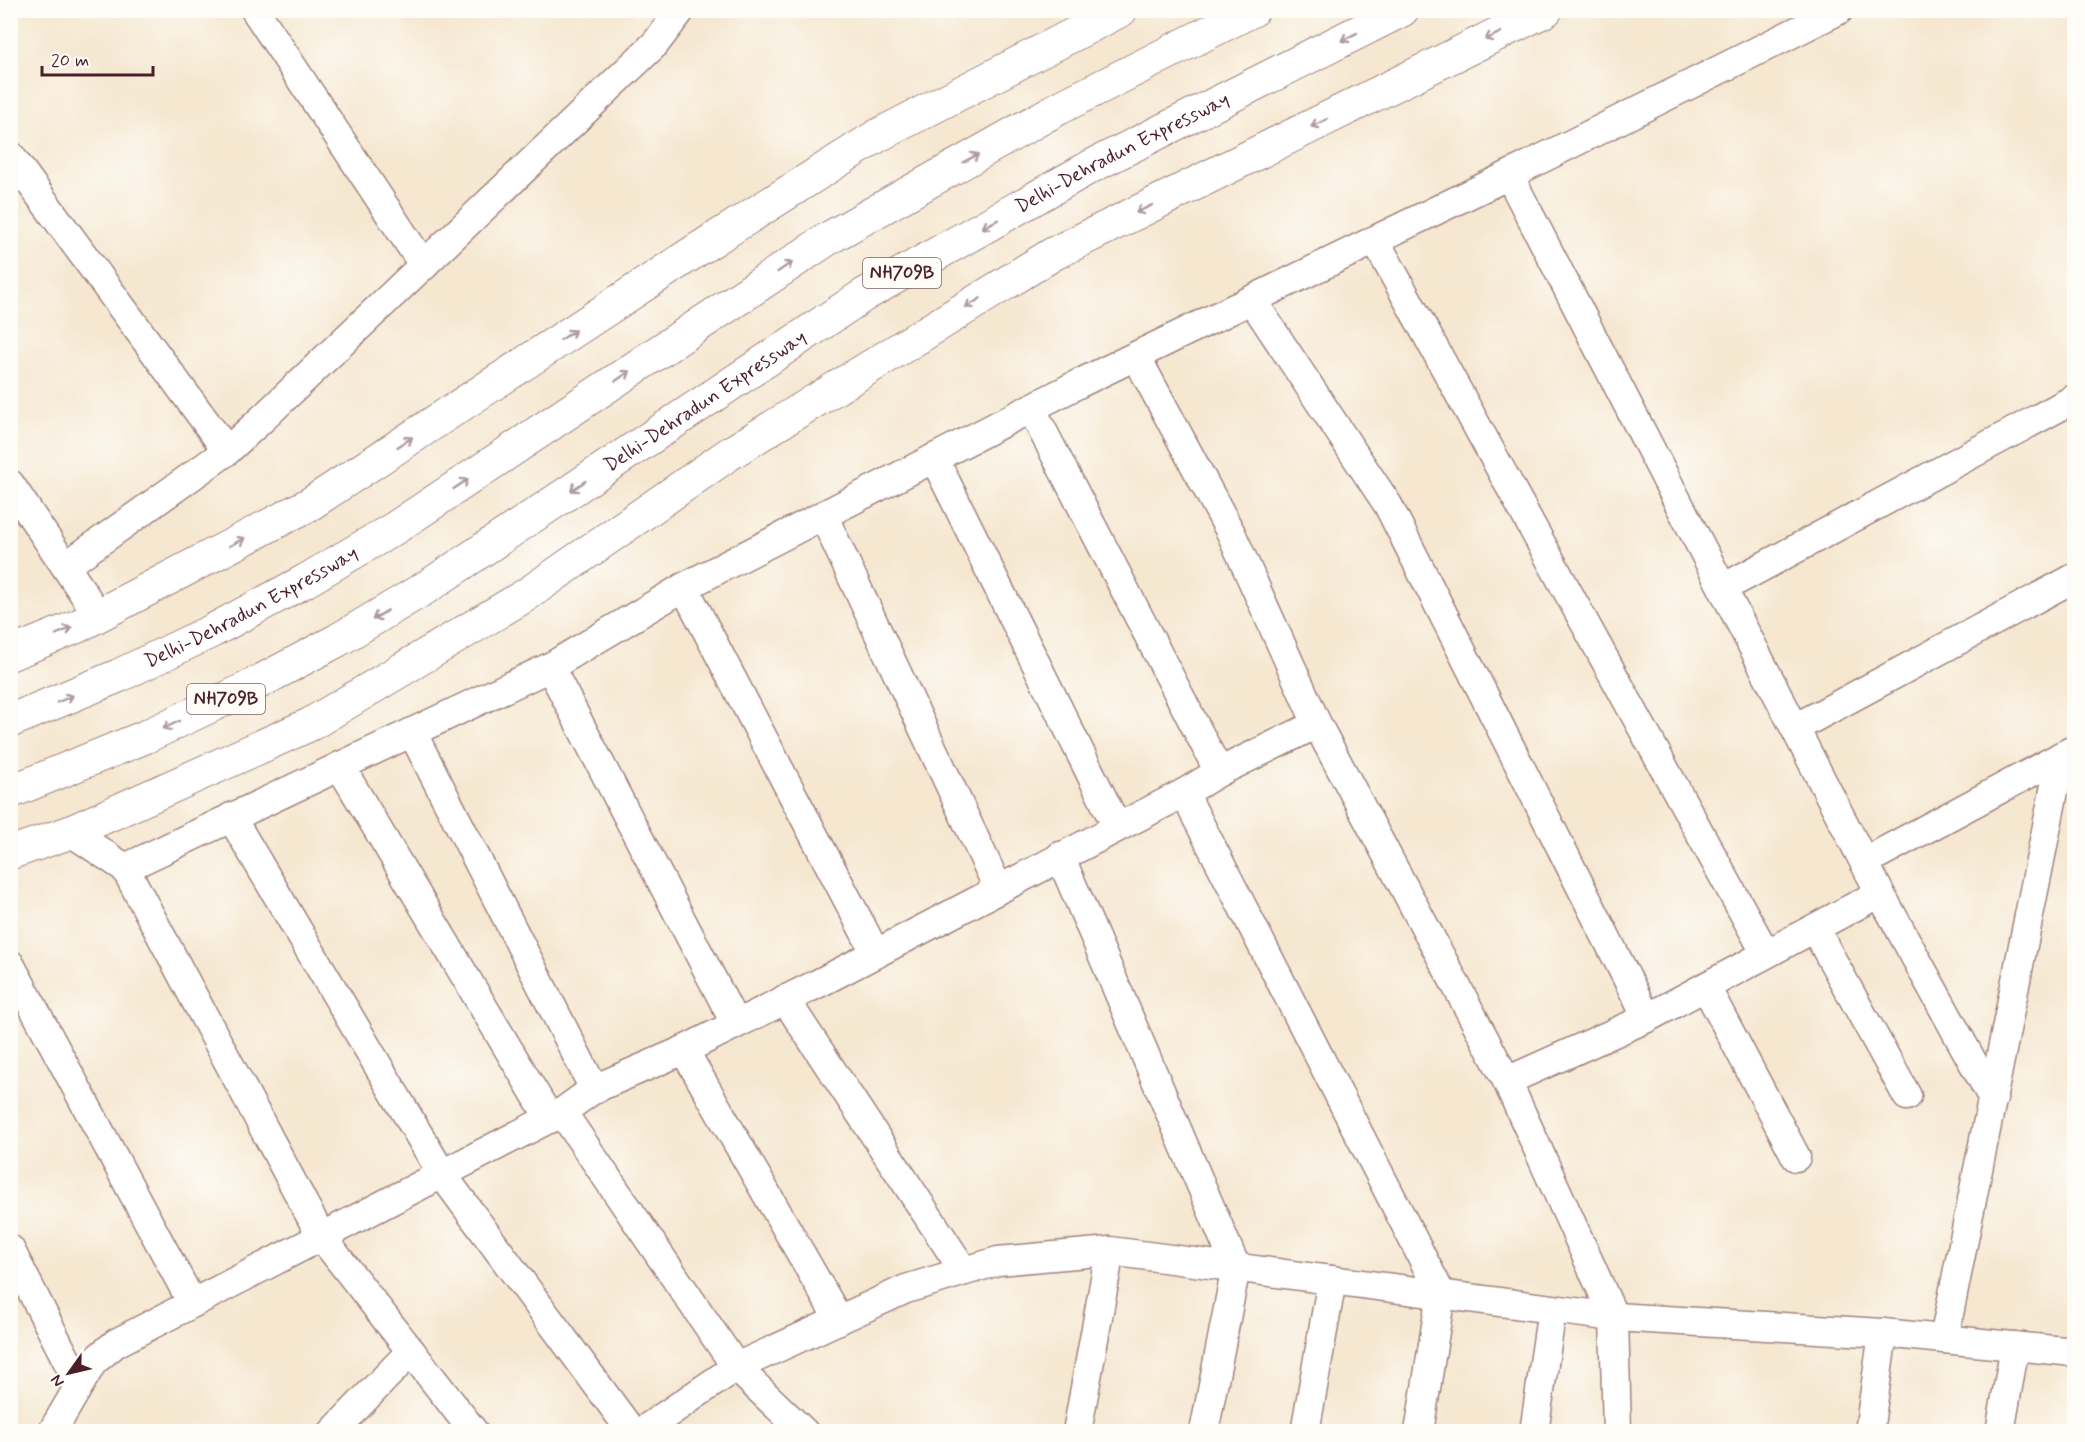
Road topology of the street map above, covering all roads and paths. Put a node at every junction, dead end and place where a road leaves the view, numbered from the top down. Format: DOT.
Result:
graph roads {
  1 [pos="255,10"];
  2 [pos="681,10"];
  3 [pos="1121,10"];
  4 [pos="1253,10"];
  5 [pos="1402,10"];
  6 [pos="1546,10"];
  7 [pos="1839,10"];
  8 [pos="10,155"];
  9 [pos="1509,175"];
  10 [pos="1375,240"];
  11 [pos="424,266"];
  12 [pos="1252,300"];
  13 [pos="1136,356"];
  14 [pos="2074,399"];
  15 [pos="1031,408"];
  16 [pos="227,450"];
  17 [pos="934,458"];
  18 [pos="10,484"];
  19 [pos="823,515"];
  20 [pos="67,566"];
  21 [pos="2074,578"];
  22 [pos="684,587"];
  23 [pos="1723,588"];
  24 [pos="98,615"];
  25 [pos="10,654"];
  26 [pos="550,667"];
  27 [pos="10,721"];
  28 [pos="1317,724"];
  29 [pos="1795,728"];
  30 [pos="411,732"];
  31 [pos="2068,752"];
  32 [pos="340,766"];
  33 [pos="1219,772"];
  34 [pos="10,792"];
  35 [pos="1184,793"];
  36 [pos="231,817"];
  37 [pos="1117,827"];
  38 [pos="71,832"];
  39 [pos="10,853"];
  40 [pos="1060,856"];
  41 [pos="1864,862"];
  42 [pos="124,868"];
  43 [pos="998,888"];
  44 [pos="1880,893"];
  45 [pos="1815,929"];
  46 [pos="876,954"];
  47 [pos="1766,954"];
  48 [pos="10,964"];
  49 [pos="1706,987"];
  50 [pos="785,999"];
  51 [pos="1647,1018"];
  52 [pos="735,1023"];
  53 [pos="684,1050"];
  54 [pos="1508,1081"];
  55 [pos="594,1089"];
  56 [pos="1907,1096"];
  57 [pos="1993,1099"];
  58 [pos="556,1115"];
  59 [pos="1796,1157"];
  60 [pos="442,1174"];
  61 [pos="321,1236"];
  62 [pos="10,1249"];
  63 [pos="1110,1251"];
  64 [pos="1236,1267"];
  65 [pos="964,1271"];
  66 [pos="1332,1280"];
  67 [pos="1441,1294"];
  68 [pos="192,1303"];
  69 [pos="1552,1309"];
  70 [pos="1614,1317"];
  71 [pos="839,1320"];
  72 [pos="1883,1333"];
  73 [pos="1944,1339"];
  74 [pos="2015,1346"];
  75 [pos="411,1351"];
  76 [pos="2074,1352"];
  77 [pos="736,1367"];
  78 [pos="79,1384"];
  79 [pos="52,1431"];
  80 [pos="333,1431"];
  81 [pos="474,1431"];
  82 [pos="632,1431"];
  83 [pos="641,1431"];
  84 [pos="804,1431"];
  85 [pos="1077,1431"];
  86 [pos="1204,1431"];
  87 [pos="1305,1431"];
  88 [pos="1419,1431"];
  89 [pos="1534,1431"];
  90 [pos="1617,1431"];
  91 [pos="1869,1431"];
  92 [pos="2000,1431"];
  1 -- 11 [label="street"];
  2 -- 11 [label="street"];
  24 -- 3 [label="main road, one-way"];
  27 -- 4 [label="main road, Delhi-Dehradun Expressway, one-way"];
  5 -- 34 [label="main road, Delhi-Dehradun Expressway / NH709B, one-way"];
  6 -- 38 [label="main road, one-way"];
  7 -- 9 [label="street"];
  8 -- 16 [label="street"];
  9 -- 10 [label="street"];
  9 -- 23 [label="street"];
  10 -- 12 [label="street"];
  10 -- 47 [label="street"];
  11 -- 16 [label="street"];
  12 -- 13 [label="street"];
  12 -- 51 [label="street"];
  13 -- 15 [label="street"];
  13 -- 28 [label="street"];
  14 -- 23 [label="street"];
  15 -- 17 [label="street"];
  15 -- 33 [label="street"];
  16 -- 20 [label="street"];
  17 -- 19 [label="street"];
  17 -- 37 [label="street"];
  18 -- 20 [label="street"];
  19 -- 22 [label="street"];
  19 -- 43 [label="street"];
  20 -- 24 [label="street"];
  21 -- 29 [label="street"];
  22 -- 26 [label="street"];
  22 -- 46 [label="street"];
  23 -- 29 [label="street"];
  25 -- 24 [label="main road, one-way"];
  26 -- 30 [label="street"];
  26 -- 52 [label="street"];
  28 -- 33 [label="street"];
  28 -- 54 [label="street"];
  29 -- 41 [label="street"];
  30 -- 32 [label="street"];
  30 -- 55 [label="street"];
  31 -- 41 [label="street"];
  31 -- 57 [label="street"];
  32 -- 36 [label="street"];
  32 -- 58 [label="street"];
  33 -- 35 [label="street"];
  35 -- 37 [label="street"];
  35 -- 67 [label="street"];
  36 -- 42 [label="street"];
  36 -- 60 [label="street"];
  37 -- 40 [label="street"];
  38 -- 39 [label="main road"];
  38 -- 42 [label="street"];
  40 -- 43 [label="street"];
  40 -- 64 [label="street"];
  41 -- 44 [label="street"];
  42 -- 61 [label="street"];
  43 -- 46 [label="street"];
  44 -- 45 [label="street"];
  44 -- 57 [label="street"];
  45 -- 47 [label="street"];
  45 -- 56 [label="street"];
  46 -- 50 [label="street"];
  47 -- 49 [label="street"];
  48 -- 68 [label="street"];
  49 -- 51 [label="street"];
  49 -- 59 [label="street"];
  50 -- 52 [label="street"];
  50 -- 65 [label="street"];
  51 -- 54 [label="street"];
  52 -- 53 [label="street"];
  53 -- 55 [label="street"];
  53 -- 71 [label="street"];
  54 -- 70 [label="street"];
  55 -- 58 [label="street"];
  57 -- 73 [label="street"];
  58 -- 60 [label="street"];
  58 -- 77 [label="street"];
  60 -- 61 [label="street"];
  60 -- 82 [label="street"];
  61 -- 68 [label="street"];
  61 -- 75 [label="street"];
  62 -- 78 [label="street"];
  63 -- 64 [label="street"];
  63 -- 65 [label="street"];
  63 -- 85 [label="street"];
  64 -- 66 [label="street"];
  64 -- 86 [label="street"];
  65 -- 71 [label="street"];
  66 -- 67 [label="street"];
  66 -- 87 [label="street"];
  67 -- 69 [label="street"];
  67 -- 88 [label="street"];
  68 -- 78 [label="street"];
  69 -- 70 [label="street"];
  69 -- 89 [label="street"];
  70 -- 72 [label="street"];
  70 -- 90 [label="street"];
  71 -- 77 [label="street"];
  72 -- 73 [label="street"];
  72 -- 91 [label="street"];
  73 -- 74 [label="street"];
  74 -- 76 [label="street"];
  74 -- 92 [label="street"];
  75 -- 80 [label="street"];
  75 -- 81 [label="street"];
  77 -- 83 [label="street"];
  77 -- 84 [label="street"];
  78 -- 79 [label="street"];
}
